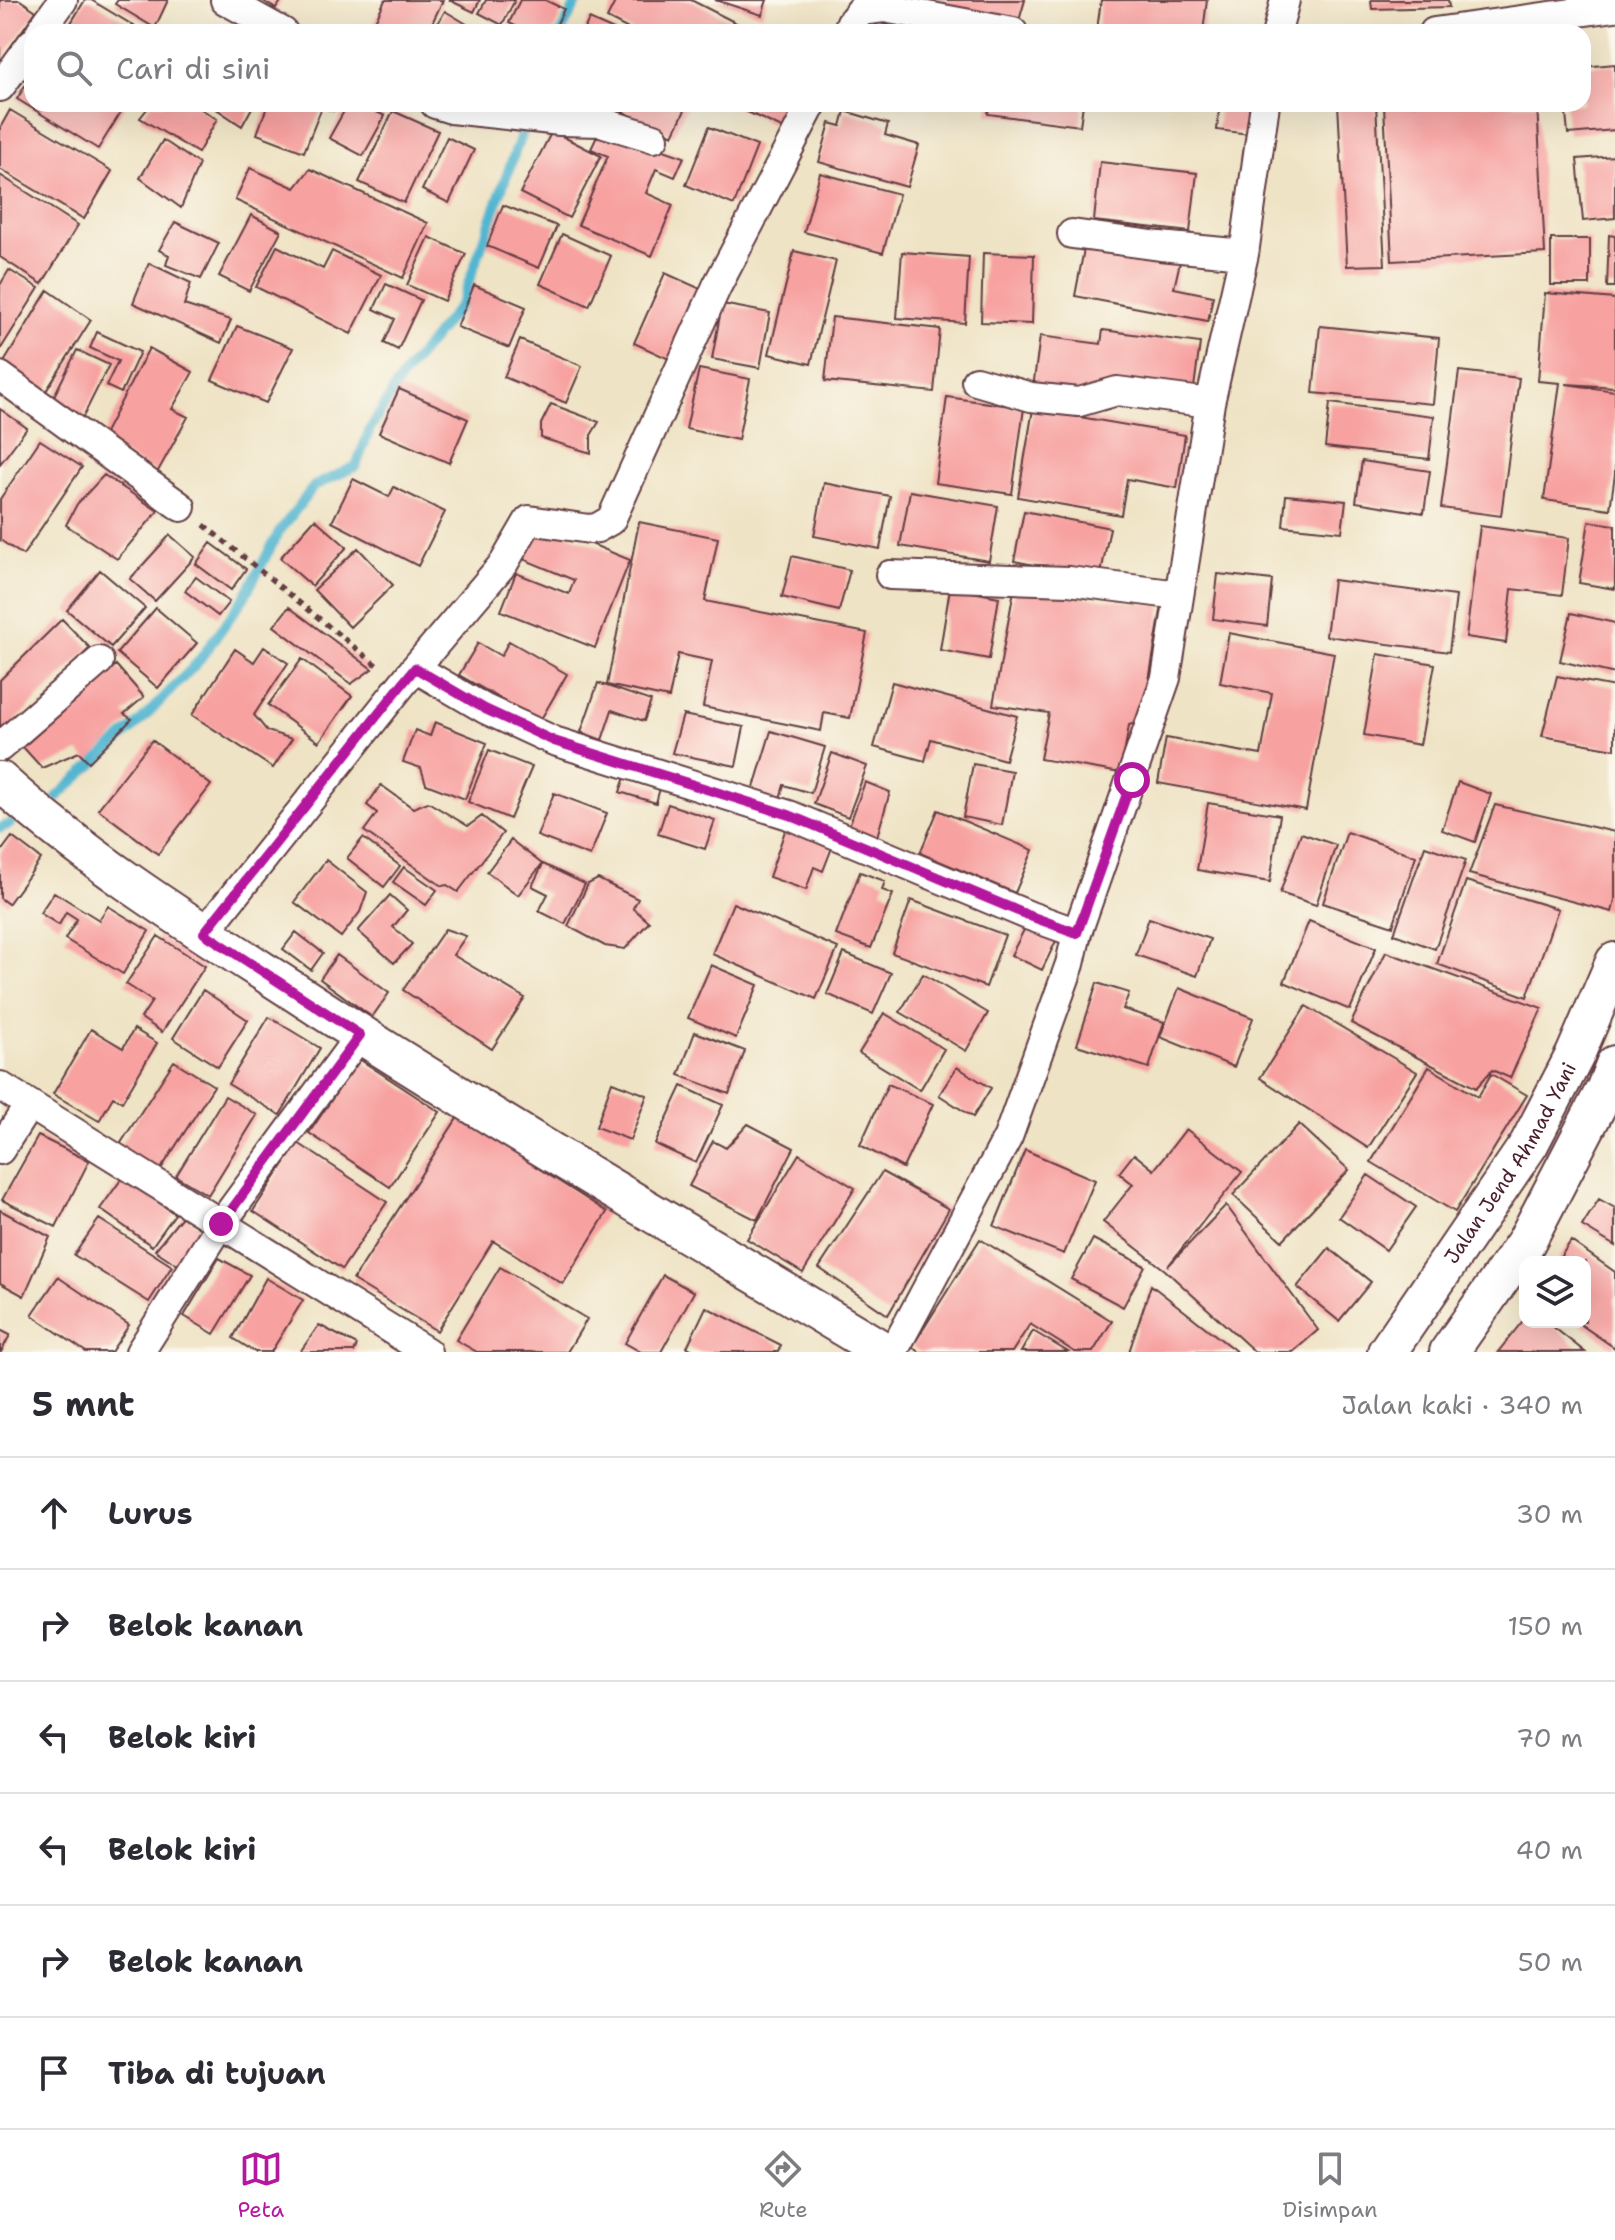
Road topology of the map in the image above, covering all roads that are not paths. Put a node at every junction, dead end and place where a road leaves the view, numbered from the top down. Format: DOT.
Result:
graph roads {
  1 [pos="63,0"];
  2 [pos="225,0"];
  3 [pos="1285,0"];
  4 [pos="1615,7"];
  5 [pos="46,24"];
  6 [pos="268,24"];
  7 [pos="851,24"];
  8 [pos="970,24"];
  9 [pos="1279,24"];
  10 [pos="1492,24"];
  11 [pos="24,54"];
  12 [pos="0,87"];
  13 [pos="478,112"];
  14 [pos="808,112"];
  15 [pos="1264,112"];
  16 [pos="654,138"];
  17 [pos="1072,234"];
  18 [pos="1244,254"];
  19 [pos="0,376"];
  20 [pos="976,381"];
  21 [pos="1210,403"];
  22 [pos="181,507"];
  23 [pos="890,575"];
  24 [pos="1179,595"];
  25 [pos="99,661"];
  26 [pos="408,676"];
  27 [pos="0,747"];
  28 [pos="0,781"];
  29 [pos="204,933"];
  30 [pos="1077,933"];
  31 [pos="1615,962"];
  32 [pos="360,1035"];
  33 [pos="1615,1065"];
  34 [pos="0,1086"];
  35 [pos="29,1105"];
  36 [pos="0,1150"];
  37 [pos="221,1224"];
  38 [pos="418,1350"];
  39 [pos="140,1352"];
  40 [pos="885,1352"];
  41 [pos="893,1352"];
  42 [pos="1387,1352"];
  43 [pos="1449,1352"];
  1 -- 5 [label="street"];
  2 -- 6 [label="street"];
  3 -- 9 [label="street"];
  4 -- 10 [label="street"];
  7 -- 8 [label="street"];
  11 -- 12 [label="street"];
  13 -- 16 [label="street"];
  14 -- 26 [label="street"];
  15 -- 18 [label="street"];
  17 -- 18 [label="street"];
  18 -- 21 [label="street"];
  19 -- 22 [label="street"];
  20 -- 21 [label="street"];
  21 -- 24 [label="street"];
  23 -- 24 [label="street"];
  24 -- 30 [label="street"];
  25 -- 27 [label="street"];
  26 -- 29 [label="street"];
  26 -- 30 [label="street"];
  28 -- 29 [label="street"];
  29 -- 32 [label="street"];
  30 -- 41 [label="street"];
  31 -- 42 [label="street, Jalan Jend Ahmad Yani"];
  32 -- 37 [label="street"];
  32 -- 40 [label="street"];
  33 -- 43 [label="street"];
  34 -- 35 [label="street"];
  35 -- 36 [label="street"];
  35 -- 37 [label="street"];
  37 -- 38 [label="street"];
  37 -- 39 [label="street"];
}
